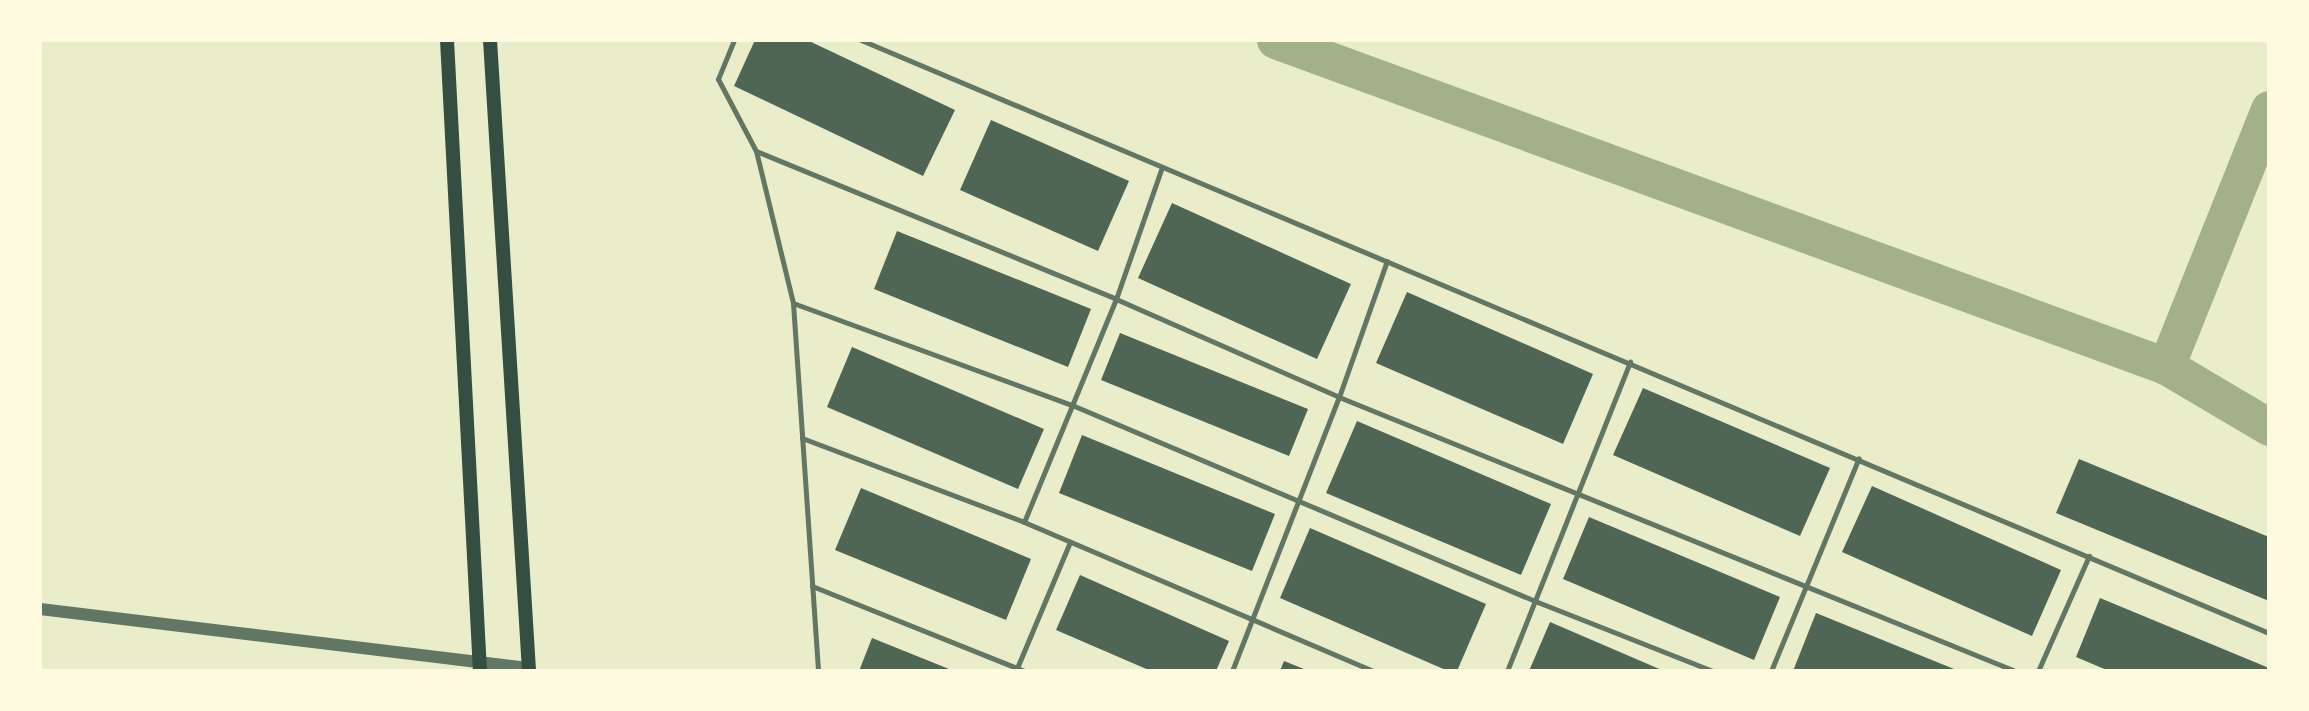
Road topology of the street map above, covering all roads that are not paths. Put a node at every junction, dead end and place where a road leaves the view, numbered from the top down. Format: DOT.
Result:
graph roads {
  1 [pos="447,40"];
  2 [pos="490,40"];
  3 [pos="734,40"];
  4 [pos="861,40"];
  5 [pos="756,151"];
  6 [pos="1161,167"];
  7 [pos="1387,261"];
  8 [pos="1116,299"];
  9 [pos="793,303"];
  10 [pos="1630,362"];
  11 [pos="1339,397"];
  12 [pos="1072,405"];
  13 [pos="802,438"];
  14 [pos="1859,458"];
  15 [pos="1576,494"];
  16 [pos="1298,503"];
  17 [pos="1024,522"];
  18 [pos="1070,542"];
  19 [pos="2089,556"];
  20 [pos="812,586"];
  21 [pos="1808,589"];
  22 [pos="1535,601"];
  23 [pos="40,609"];
  24 [pos="1250,620"];
  25 [pos="2269,633"];
  26 [pos="480,667"];
  27 [pos="1017,668"];
  28 [pos="529,670"];
  29 [pos="818,671"];
  30 [pos="1025,671"];
  31 [pos="1232,671"];
  32 [pos="1373,671"];
  33 [pos="1507,671"];
  34 [pos="1713,671"];
  35 [pos="1771,671"];
  36 [pos="2015,671"];
  37 [pos="2038,671"];
  1 -- 26 [label="main road"];
  2 -- 28 [label="main road"];
  3 -- 5 [label="lane"];
  4 -- 6 [label="lane"];
  5 -- 8 [label="lane"];
  5 -- 9 [label="lane"];
  6 -- 7 [label="lane"];
  6 -- 8 [label="lane"];
  7 -- 10 [label="lane"];
  7 -- 11 [label="lane"];
  8 -- 11 [label="lane"];
  8 -- 12 [label="lane"];
  9 -- 12 [label="lane"];
  9 -- 13 [label="lane"];
  10 -- 14 [label="lane"];
  10 -- 15 [label="lane"];
  11 -- 15 [label="lane"];
  11 -- 16 [label="lane"];
  12 -- 16 [label="lane"];
  12 -- 17 [label="lane"];
  13 -- 17 [label="lane"];
  13 -- 20 [label="lane"];
  14 -- 19 [label="lane"];
  14 -- 21 [label="lane"];
  15 -- 21 [label="lane"];
  15 -- 22 [label="lane"];
  16 -- 22 [label="lane"];
  16 -- 24 [label="lane"];
  17 -- 18 [label="lane"];
  18 -- 24 [label="lane"];
  18 -- 27 [label="lane"];
  19 -- 25 [label="lane"];
  19 -- 37 [label="lane"];
  20 -- 27 [label="lane"];
  20 -- 29 [label="lane"];
  21 -- 35 [label="lane"];
  21 -- 36 [label="lane"];
  22 -- 33 [label="lane"];
  22 -- 34 [label="lane"];
  23 -- 26 [label="street"];
  24 -- 31 [label="lane"];
  24 -- 32 [label="lane"];
  26 -- 28 [label="street"];
  27 -- 30 [label="lane"];
}
